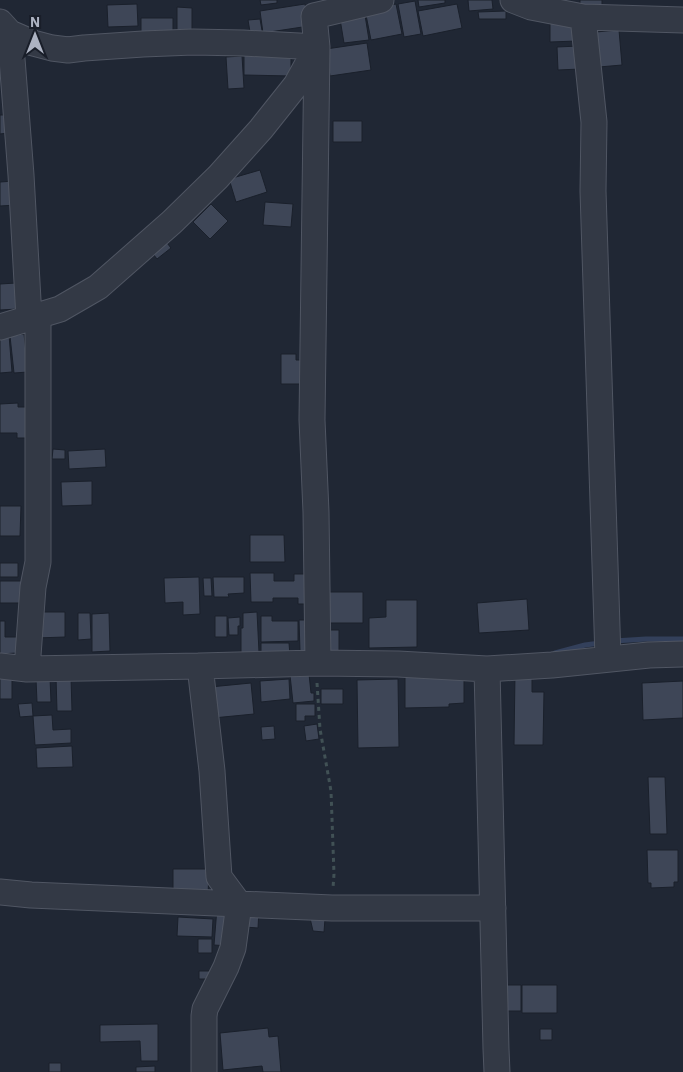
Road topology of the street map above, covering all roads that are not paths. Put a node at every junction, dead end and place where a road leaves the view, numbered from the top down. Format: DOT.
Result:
graph roads {
  1 [pos="381,0"];
  2 [pos="513,0"];
  3 [pos="312,8"];
  4 [pos="583,17"];
  5 [pos="683,20"];
  6 [pos="5,28"];
  7 [pos="317,47"];
  8 [pos="34,317"];
  9 [pos="0,327"];
  10 [pos="683,654"];
  11 [pos="608,658"];
  12 [pos="318,663"];
  13 [pos="0,666"];
  14 [pos="200,666"];
  15 [pos="27,669"];
  16 [pos="487,669"];
  17 [pos="0,892"];
  18 [pos="239,904"];
  19 [pos="493,908"];
  20 [pos="204,1072"];
  21 [pos="497,1072"];
  1 -- 3 [label="street"];
  2 -- 4 [label="street"];
  3 -- 7 [label="street"];
  4 -- 5 [label="street"];
  4 -- 11 [label="street"];
  6 -- 7 [label="street"];
  6 -- 8 [label="street"];
  7 -- 8 [label="street"];
  7 -- 12 [label="street"];
  8 -- 9 [label="street"];
  8 -- 15 [label="street"];
  10 -- 11 [label="street"];
  11 -- 16 [label="street"];
  12 -- 14 [label="street"];
  12 -- 16 [label="street"];
  13 -- 15 [label="street"];
  14 -- 15 [label="street"];
  14 -- 18 [label="street"];
  16 -- 19 [label="street"];
  17 -- 18 [label="street"];
  18 -- 19 [label="street"];
  18 -- 20 [label="street"];
  19 -- 21 [label="street"];
}
